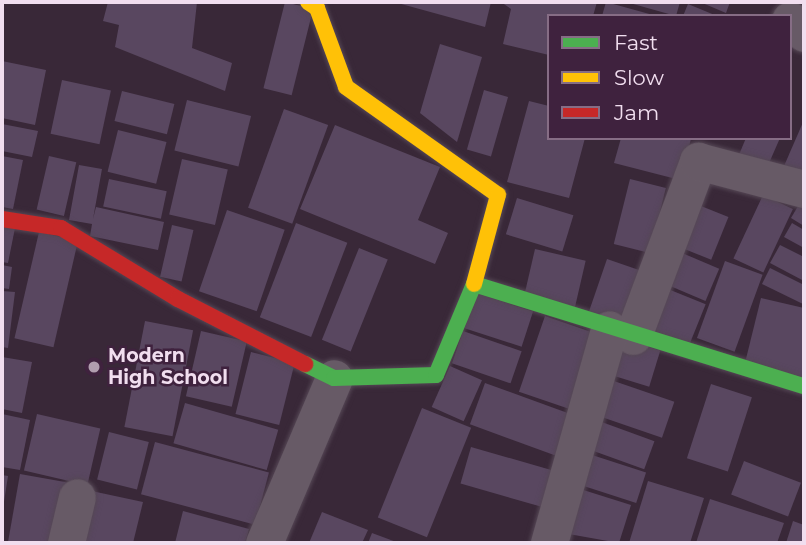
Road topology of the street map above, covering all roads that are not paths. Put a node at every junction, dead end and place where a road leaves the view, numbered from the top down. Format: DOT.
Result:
graph roads {
  1 [pos="308,2"];
  2 [pos="804,189"];
  3 [pos="2,219"];
  4 [pos="474,284"];
  5 [pos="621,333"];
  6 [pos="334,378"];
  7 [pos="804,386"];
  8 [pos="78,497"];
  9 [pos="65,543"];
  10 [pos="264,543"];
  11 [pos="549,543"];
  1 -- 4 [label="street"];
  2 -- 5 [label="street"];
  3 -- 6 [label="street"];
  4 -- 5 [label="street"];
  4 -- 6 [label="street"];
  5 -- 7 [label="street"];
  5 -- 11 [label="street"];
  6 -- 10 [label="street"];
  8 -- 9 [label="street"];
}
